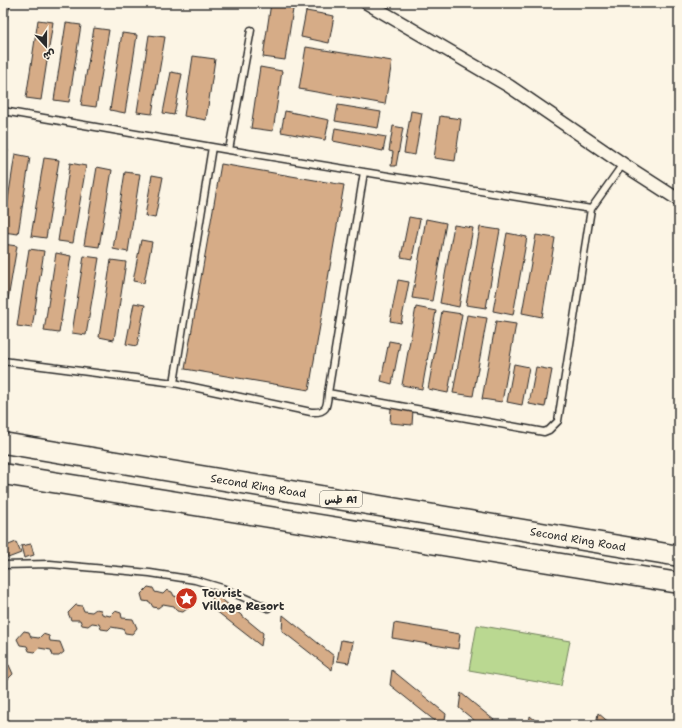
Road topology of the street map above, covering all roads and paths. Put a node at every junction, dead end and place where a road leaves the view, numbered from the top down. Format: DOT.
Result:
graph roads {
  1 [pos="6,3"];
  2 [pos="367,3"];
  3 [pos="3,18"];
  4 [pos="251,30"];
  5 [pos="3,112"];
  6 [pos="212,147"];
  7 [pos="229,150"];
  8 [pos="623,164"];
  9 [pos="364,172"];
  10 [pos="679,200"];
  11 [pos="591,209"];
  12 [pos="3,361"];
  13 [pos="174,383"];
  14 [pos="328,393"];
  15 [pos="3,443"];
  16 [pos="157,468"];
  17 [pos="3,474"];
  18 [pos="149,499"];
  19 [pos="679,556"];
  20 [pos="3,565"];
  21 [pos="679,583"];
  22 [pos="268,608"];
  1 -- 3 [label="lane"];
  2 -- 8 [label="street"];
  4 -- 7 [label="lane"];
  5 -- 6 [label="lane"];
  6 -- 7 [label="lane"];
  6 -- 13 [label="lane"];
  7 -- 9 [label="lane"];
  8 -- 10 [label="street"];
  8 -- 11 [label="lane"];
  9 -- 11 [label="lane"];
  9 -- 14 [label="lane"];
  11 -- 14 [label="lane"];
  12 -- 13 [label="lane"];
  13 -- 14 [label="lane"];
  15 -- 16 [label="highway, Second Ring Road / طس A1"];
  16 -- 18 [label="highway"];
  16 -- 19 [label="highway, Second Ring Road / طس A1"];
  17 -- 18 [label="highway"];
  18 -- 21 [label="highway"];
  20 -- 22 [label="lane"];
}
